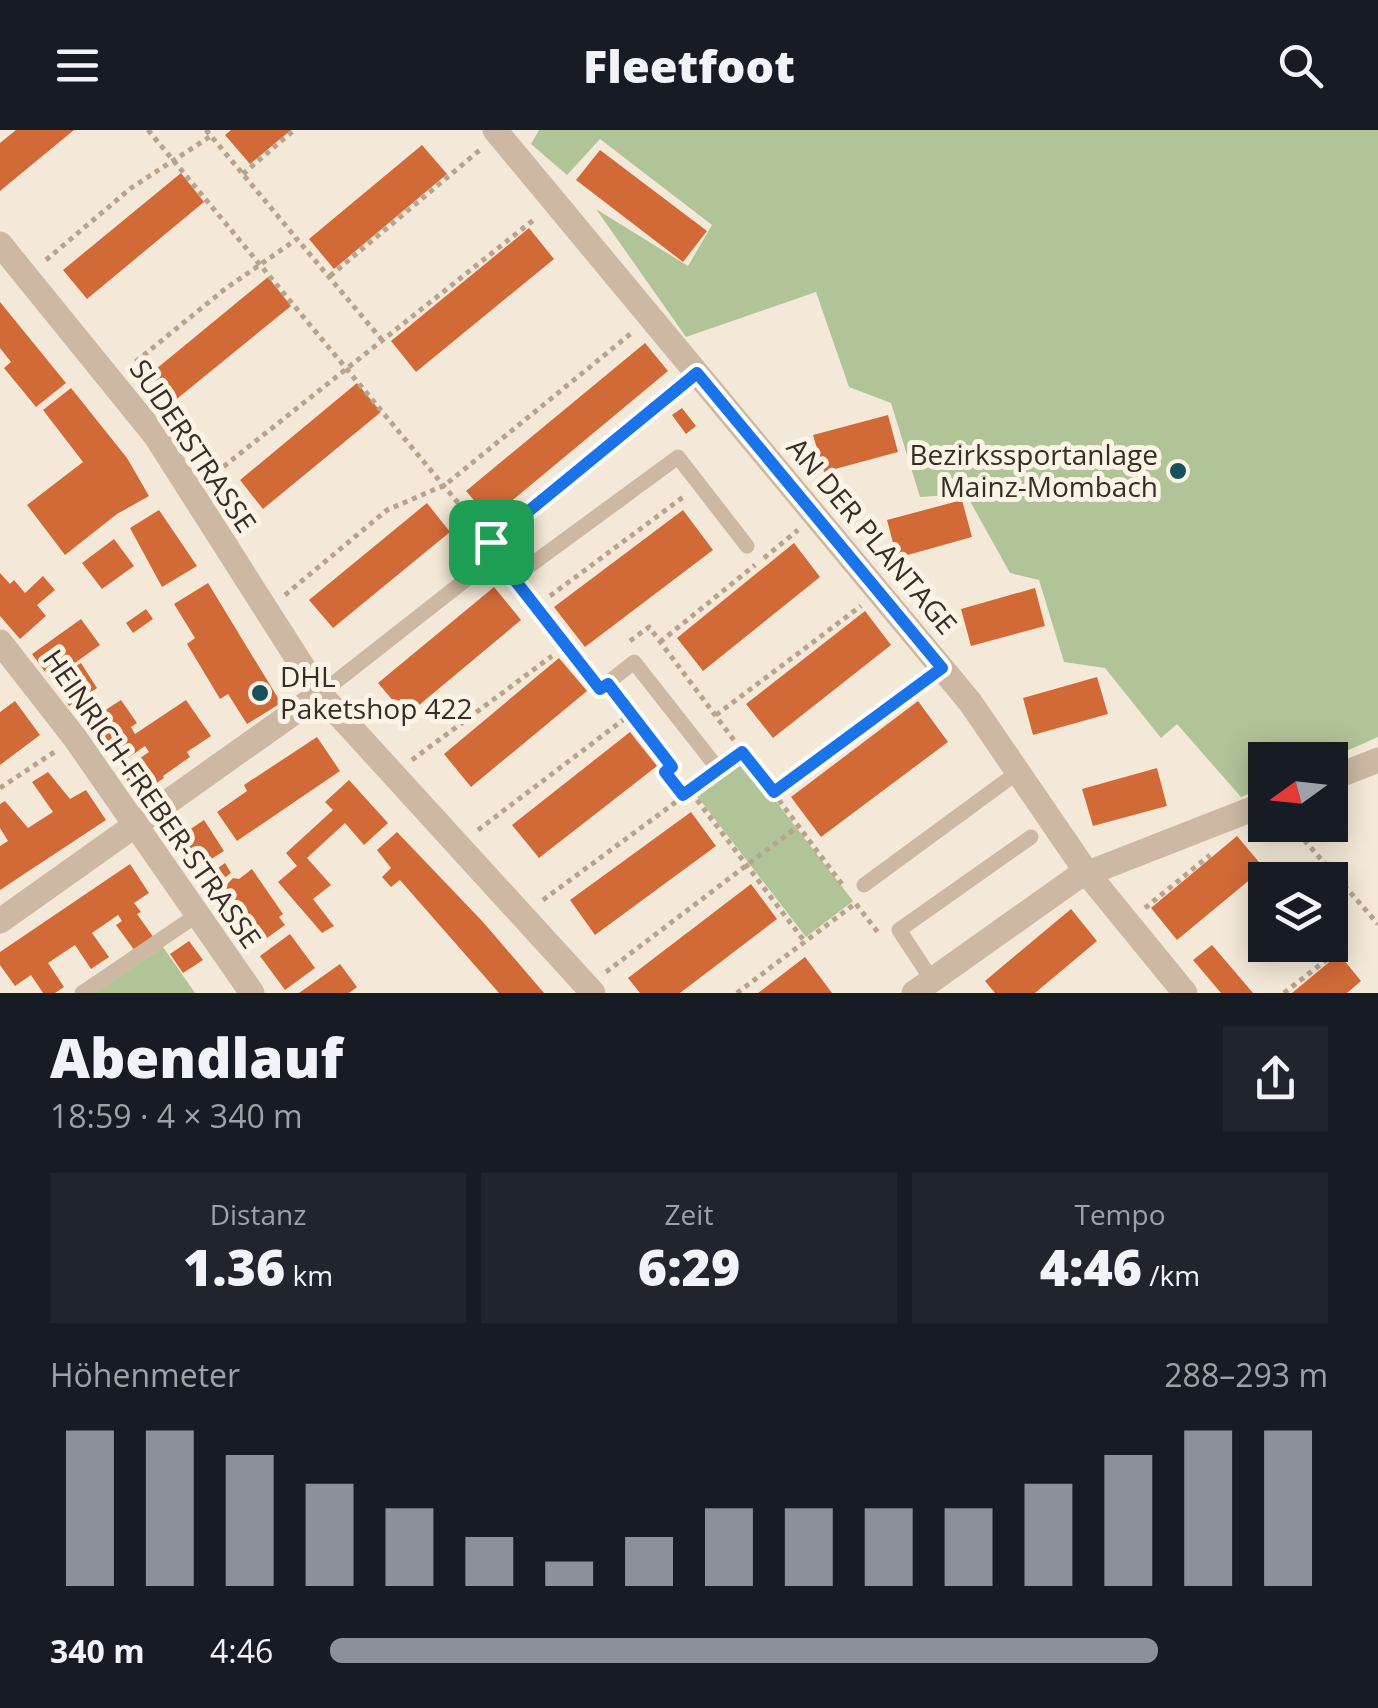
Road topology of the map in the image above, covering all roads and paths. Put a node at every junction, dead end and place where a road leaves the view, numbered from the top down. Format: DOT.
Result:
graph roads {
  1 [pos="148,130"];
  2 [pos="294,130"];
  3 [pos="497,132"];
  4 [pos="209,133"];
  5 [pos="174,162"];
  6 [pos="244,174"];
  7 [pos="556,203"];
  8 [pos="297,239"];
  9 [pos="0,244"];
  10 [pos="40,265"];
  11 [pos="260,265"];
  12 [pos="330,276"];
  13 [pos="626,338"];
  14 [pos="382,340"];
  15 [pos="126,370"];
  16 [pos="346,370"];
  17 [pos="697,373"];
  18 [pos="206,481"];
  19 [pos="445,485"];
  20 [pos="700,485"];
  21 [pos="816,516"];
  22 [pos="747,546"];
  23 [pos="514,578"];
  24 [pos="279,600"];
  25 [pos="535,606"];
  26 [pos="854,611"];
  27 [pos="0,642"];
  28 [pos="660,642"];
  29 [pos="566,646"];
  30 [pos="942,668"];
  31 [pos="588,673"];
  32 [pos="608,684"];
  33 [pos="320,694"];
  34 [pos="631,714"];
  35 [pos="716,715"];
  36 [pos="75,738"];
  37 [pos="742,752"];
  38 [pos="1378,760"];
  39 [pos="406,764"];
  40 [pos="719,770"];
  41 [pos="1018,772"];
  42 [pos="1348,772"];
  43 [pos="0,788"];
  44 [pos="691,792"];
  45 [pos="774,792"];
  46 [pos="683,795"];
  47 [pos="1248,811"];
  48 [pos="137,826"];
  49 [pos="798,826"];
  50 [pos="472,834"];
  51 [pos="1032,836"];
  52 [pos="1306,842"];
  53 [pos="1211,854"];
  54 [pos="746,866"];
  55 [pos="1087,873"];
  56 [pos="864,885"];
  57 [pos="536,904"];
  58 [pos="856,904"];
  59 [pos="197,915"];
  60 [pos="0,922"];
  61 [pos="1127,922"];
  62 [pos="1378,924"];
  63 [pos="881,936"];
  64 [pos="805,942"];
  65 [pos="1324,962"];
  66 [pos="930,982"];
  67 [pos="596,985"];
  68 [pos="82,993"];
  69 [pos="252,993"];
  70 [pos="738,993"];
  71 [pos="961,993"];
  72 [pos="1185,993"];
  73 [pos="1284,993"];
  1 -- 5 [label="path"];
  2 -- 6 [label="path"];
  3 -- 7 [label="street, AN DER PLANTAGE"];
  3 -- 12 [label="path"];
  4 -- 5 [label="path"];
  4 -- 6 [label="path"];
  5 -- 10 [label="path"];
  5 -- 11 [label="path"];
  6 -- 8 [label="path"];
  7 -- 14 [label="path"];
  7 -- 17 [label="street, AN DER PLANTAGE"];
  8 -- 11 [label="path"];
  8 -- 12 [label="path"];
  9 -- 33 [label="street, SUDERSTRASSE"];
  11 -- 15 [label="path"];
  11 -- 16 [label="path"];
  12 -- 14 [label="path"];
  13 -- 19 [label="path"];
  14 -- 16 [label="path"];
  16 -- 18 [label="path"];
  16 -- 19 [label="path"];
  17 -- 19 [label="path"];
  17 -- 21 [label="street, AN DER PLANTAGE"];
  19 -- 24 [label="path"];
  20 -- 22 [label="lane"];
  20 -- 23 [label="lane"];
  20 -- 25 [label="path"];
  21 -- 28 [label="path"];
  21 -- 30 [label="street, AN DER PLANTAGE"];
  23 -- 25 [label="lane"];
  23 -- 33 [label="lane"];
  25 -- 29 [label="lane"];
  26 -- 35 [label="path"];
  27 -- 36 [label="street, HEINRICH-FREBER-STRASSE"];
  28 -- 31 [label="path"];
  28 -- 35 [label="path"];
  29 -- 31 [label="lane"];
  29 -- 39 [label="path"];
  30 -- 41 [label="street, AN DER PLANTAGE"];
  30 -- 45 [label="path"];
  31 -- 32 [label="lane"];
  32 -- 34 [label="path"];
  32 -- 40 [label="lane"];
  33 -- 48 [label="street"];
  33 -- 67 [label="street, SUDERSTRASSE"];
  34 -- 46 [label="path"];
  34 -- 50 [label="path"];
  35 -- 37 [label="path"];
  36 -- 43 [label="path"];
  36 -- 48 [label="street, HEINRICH-FREBER-STRASSE"];
  37 -- 40 [label="path"];
  37 -- 45 [label="path"];
  38 -- 42 [label="street"];
  40 -- 44 [label="path"];
  41 -- 55 [label="street, AN DER PLANTAGE"];
  41 -- 56 [label="lane"];
  44 -- 46 [label="path"];
  44 -- 54 [label="path"];
  45 -- 49 [label="path"];
  46 -- 57 [label="path"];
  47 -- 55 [label="street"];
  48 -- 59 [label="street, HEINRICH-FREBER-STRASSE"];
  48 -- 60 [label="street"];
  49 -- 54 [label="path"];
  49 -- 58 [label="path"];
  51 -- 66 [label="lane"];
  52 -- 62 [label="path"];
  53 -- 61 [label="path"];
  54 -- 64 [label="path"];
  54 -- 67 [label="path"];
  55 -- 61 [label="street, AN DER PLANTAGE"];
  55 -- 66 [label="street"];
  58 -- 63 [label="path"];
  58 -- 64 [label="path"];
  59 -- 68 [label="lane"];
  59 -- 69 [label="street, HEINRICH-FREBER-STRASSE"];
  61 -- 72 [label="street, AN DER PLANTAGE"];
  64 -- 70 [label="path"];
  65 -- 73 [label="path"];
  66 -- 71 [label="street"];
}
